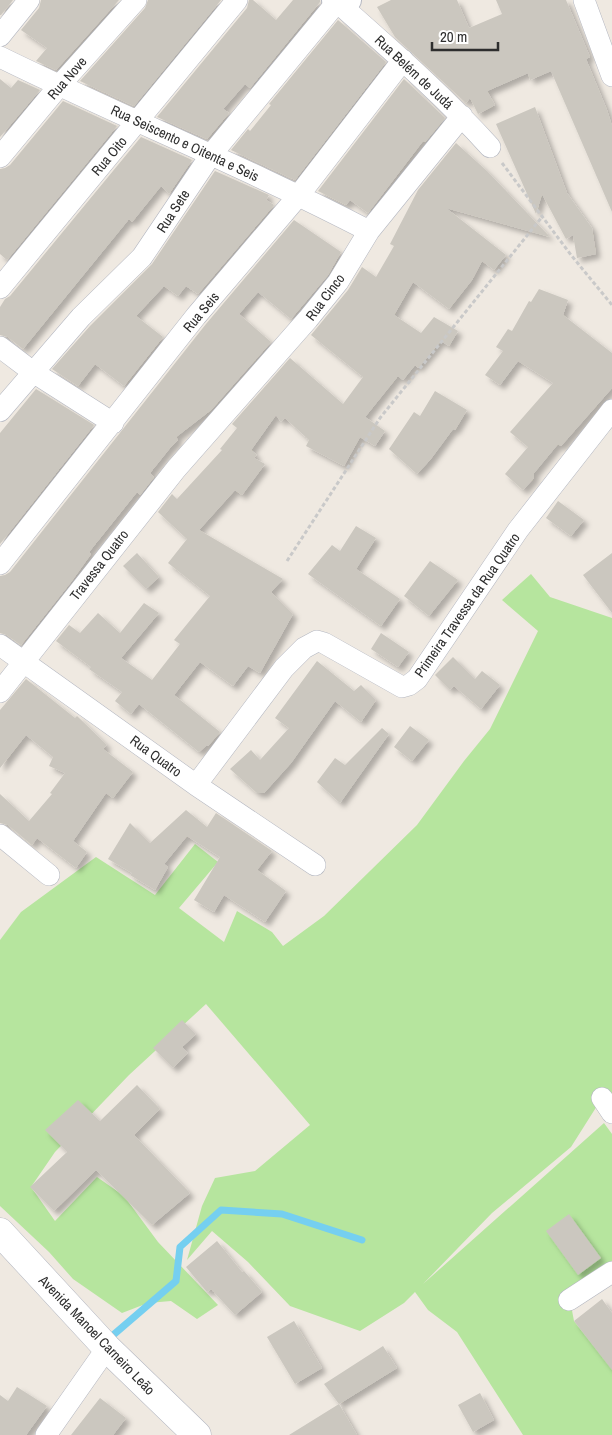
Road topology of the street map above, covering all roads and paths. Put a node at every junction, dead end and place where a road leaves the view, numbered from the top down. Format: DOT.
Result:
graph roads {
  1 [pos="29,0"];
  2 [pos="136,0"];
  3 [pos="238,0"];
  4 [pos="584,0"];
  5 [pos="340,1"];
  6 [pos="0,36"];
  7 [pos="0,58"];
  8 [pos="403,60"];
  9 [pos="612,76"];
  10 [pos="59,86"];
  11 [pos="462,116"];
  12 [pos="138,121"];
  13 [pos="490,147"];
  14 [pos="210,156"];
  15 [pos="0,157"];
  16 [pos="299,195"];
  17 [pos="542,217"];
  18 [pos="369,231"];
  19 [pos="0,288"];
  20 [pos="612,305"];
  21 [pos="0,347"];
  22 [pos="33,372"];
  23 [pos="612,410"];
  24 [pos="0,411"];
  25 [pos="112,423"];
  26 [pos="176,469"];
  27 [pos="287,560"];
  28 [pos="0,564"];
  29 [pos="0,645"];
  30 [pos="23,661"];
  31 [pos="0,692"];
  32 [pos="196,785"];
  33 [pos="0,834"];
  34 [pos="315,865"];
  35 [pos="49,875"];
  36 [pos="0,1232"];
  37 [pos="612,1272"];
  38 [pos="570,1300"];
  39 [pos="107,1348"];
  40 [pos="46,1435"];
  41 [pos="197,1435"];
  1 -- 6 [label="street"];
  2 -- 10 [label="street, Rua Nove"];
  3 -- 12 [label="street, Rua Oito"];
  4 -- 9 [label="street"];
  5 -- 8 [label="street, Rua Belém de Judá"];
  5 -- 14 [label="street, Rua Sete"];
  7 -- 10 [label="street, Rua Seiscento e Oitenta e Seis"];
  8 -- 11 [label="street, Rua Belém de Judá"];
  8 -- 16 [label="street, Rua Seis"];
  10 -- 12 [label="street, Rua Seiscento e Oitenta e Seis"];
  10 -- 15 [label="street, Rua Nove"];
  11 -- 13 [label="street, Rua Belém de Judá"];
  11 -- 18 [label="street, Rua Cinco"];
  12 -- 14 [label="street, Rua Seiscento e Oitenta e Seis"];
  12 -- 19 [label="street, Rua Oito"];
  13 -- 17 [label="path"];
  14 -- 16 [label="street, Rua Seiscento e Oitenta e Seis"];
  14 -- 22 [label="street, Rua Sete"];
  16 -- 18 [label="street, Rua Seiscento e Oitenta e Seis"];
  16 -- 25 [label="street, Rua Seis"];
  17 -- 20 [label="path"];
  17 -- 27 [label="path"];
  18 -- 26 [label="street, Rua Cinco"];
  21 -- 22 [label="street"];
  22 -- 24 [label="street, Rua Sete"];
  22 -- 25 [label="street"];
  23 -- 32 [label="street, Primeira Travessa da Rua Quatro"];
  25 -- 28 [label="street, Rua Seis"];
  26 -- 30 [label="street, Travessa Quatro"];
  29 -- 30 [label="street, Rua Quatro"];
  30 -- 31 [label="street"];
  30 -- 32 [label="street, Rua Quatro"];
  32 -- 34 [label="street, Rua Quatro"];
  33 -- 35 [label="street"];
  36 -- 39 [label="main road, Avenida Manoel Carneiro Leão"];
  37 -- 38 [label="street"];
  39 -- 40 [label="street"];
  39 -- 41 [label="main road, Avenida Manoel Carneiro Leão"];
}
